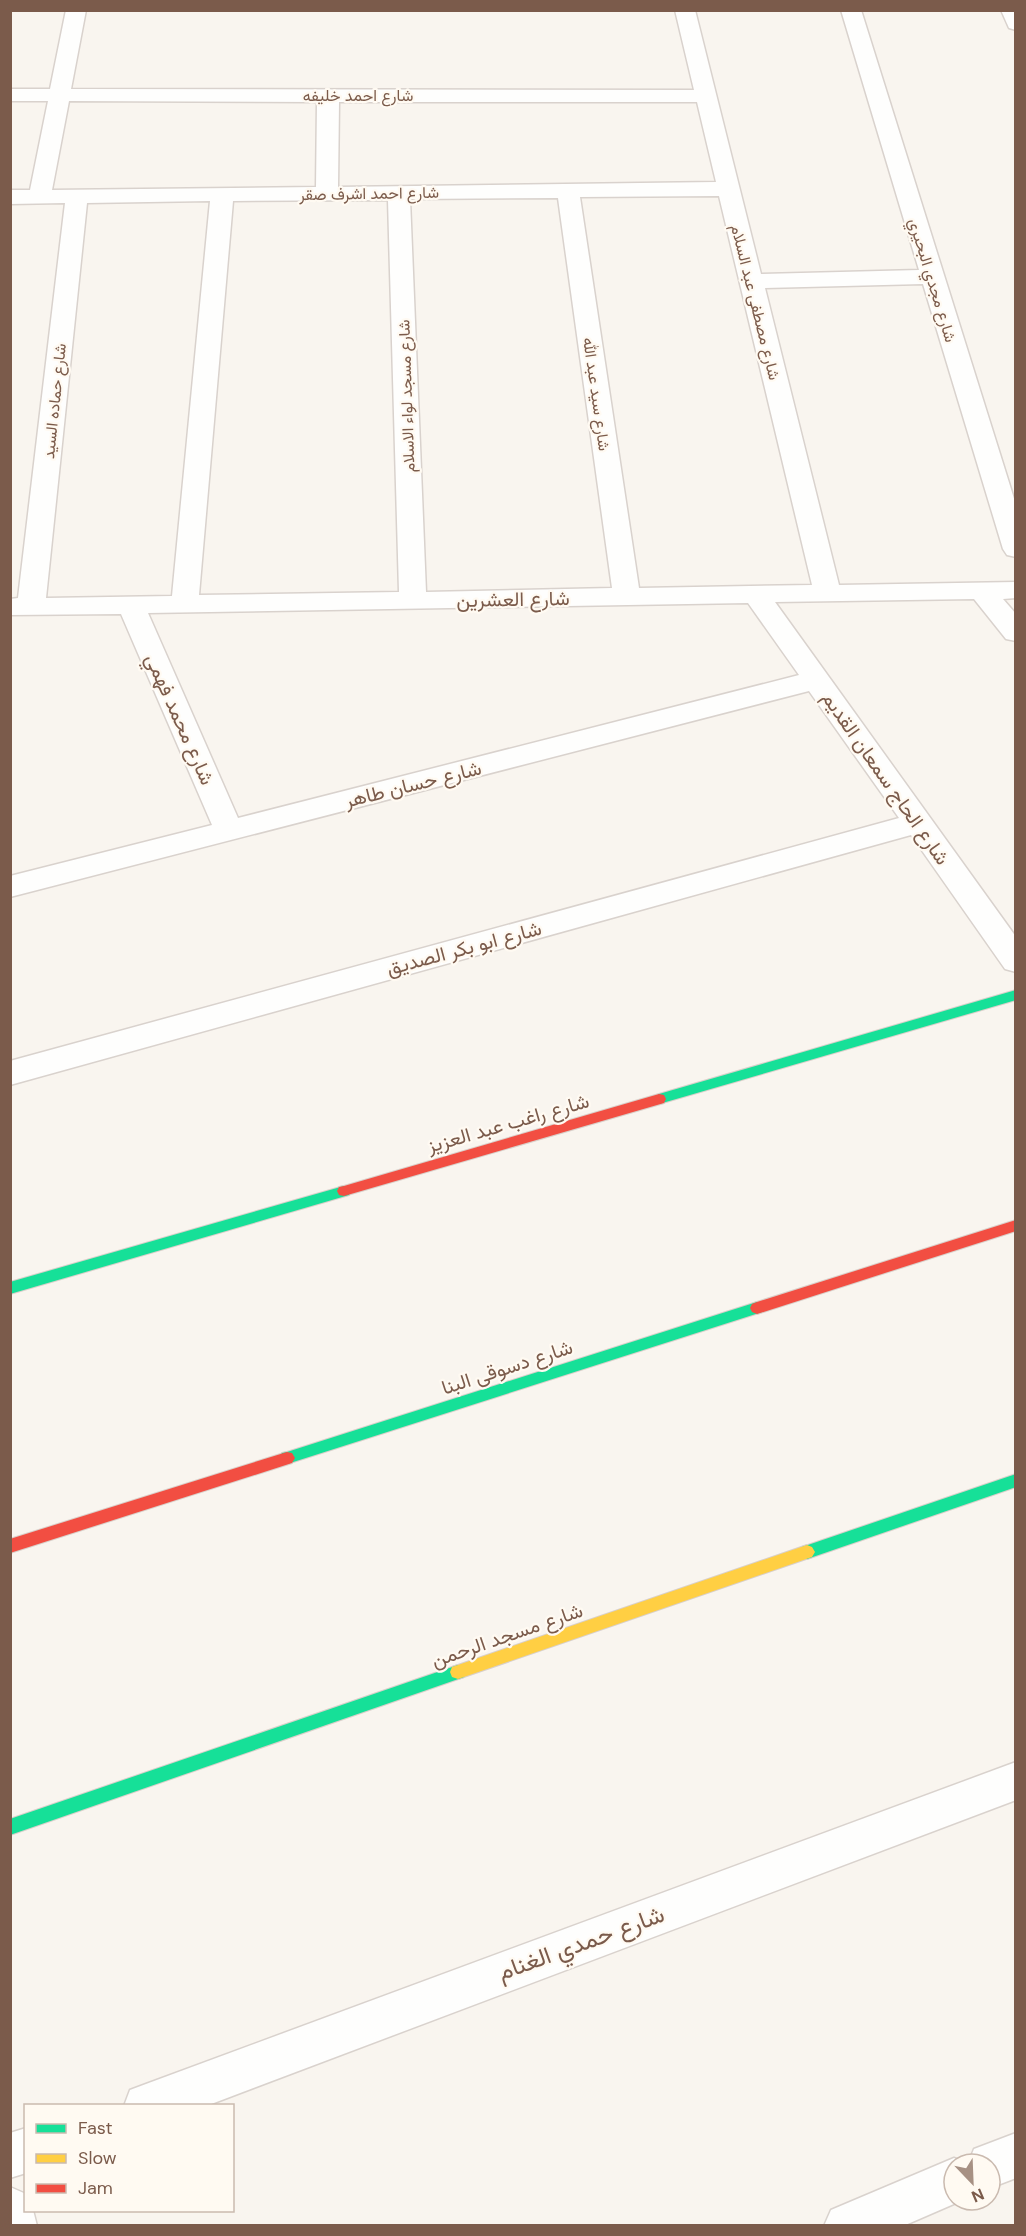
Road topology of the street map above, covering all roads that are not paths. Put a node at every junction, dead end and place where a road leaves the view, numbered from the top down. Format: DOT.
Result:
graph roads {
  1 [pos="76,10"];
  2 [pos="685,10"];
  3 [pos="851,10"];
  4 [pos="1011,10"];
  5 [pos="1016,24"];
  6 [pos="328,94"];
  7 [pos="10,95"];
  8 [pos="60,95"];
  9 [pos="706,96"];
  10 [pos="728,189"];
  11 [pos="568,190"];
  12 [pos="399,192"];
  13 [pos="327,193"];
  14 [pos="222,194"];
  15 [pos="10,196"];
  16 [pos="40,196"];
  17 [pos="77,196"];
  18 [pos="932,277"];
  19 [pos="751,281"];
  20 [pos="1016,549"];
  21 [pos="1016,590"];
  22 [pos="983,592"];
  23 [pos="828,594"];
  24 [pos="756,595"];
  25 [pos="627,597"];
  26 [pos="413,601"];
  27 [pos="185,604"];
  28 [pos="131,606"];
  29 [pos="21,607"];
  30 [pos="1016,633"];
  31 [pos="816,680"];
  32 [pos="918,823"];
  33 [pos="229,831"];
  34 [pos="10,887"];
  35 [pos="1016,961"];
  36 [pos="1016,995"];
  37 [pos="10,1073"];
  38 [pos="1016,1226"];
  39 [pos="10,1288"];
  40 [pos="1016,1480"];
  41 [pos="10,1546"];
  42 [pos="1016,1780"];
  43 [pos="10,1827"];
  44 [pos="151,2104"];
  45 [pos="942,2186"];
  46 [pos="10,2210"];
  47 [pos="14,2226"];
  48 [pos="847,2226"];
  1 -- 8 [label="street"];
  2 -- 9 [label="street, شارع مصطفى عبد السلام"];
  3 -- 18 [label="street, شارع مجدي البحيري"];
  4 -- 5 [label="street"];
  6 -- 8 [label="street, شارع احمد خليفه"];
  6 -- 9 [label="street, شارع احمد خليفه"];
  6 -- 13 [label="street"];
  7 -- 8 [label="street, شارع احمد خليفه"];
  8 -- 16 [label="street"];
  9 -- 10 [label="street, شارع مصطفى عبد السلام"];
  10 -- 11 [label="street, شارع احمد اشرف صقر"];
  10 -- 19 [label="street, شارع مصطفى عبد السلام"];
  11 -- 12 [label="street, شارع احمد اشرف صقر"];
  11 -- 25 [label="street, شارع سيد عبد الله"];
  12 -- 13 [label="street, شارع احمد اشرف صقر"];
  12 -- 26 [label="street, شارع مسجد لواء الاسلام"];
  13 -- 14 [label="street, شارع احمد اشرف صقر"];
  14 -- 17 [label="street, شارع احمد اشرف صقر"];
  14 -- 27 [label="street"];
  15 -- 16 [label="street, شارع احمد اشرف صقر"];
  16 -- 17 [label="street, شارع احمد اشرف صقر"];
  17 -- 29 [label="street, شارع حماده السيد"];
  18 -- 19 [label="street"];
  18 -- 20 [label="street, شارع مجدي البحيري"];
  19 -- 23 [label="street, شارع مصطفى عبد السلام"];
  21 -- 22 [label="street, شارع العشرين"];
  22 -- 23 [label="street, شارع العشرين"];
  22 -- 30 [label="street"];
  23 -- 24 [label="street, شارع العشرين"];
  24 -- 25 [label="street, شارع العشرين"];
  24 -- 31 [label="street, شارع الحاج سمعان القديم"];
  25 -- 26 [label="street, شارع العشرين"];
  26 -- 27 [label="street, شارع العشرين"];
  27 -- 28 [label="street, شارع العشرين"];
  28 -- 29 [label="street, شارع العشرين"];
  28 -- 33 [label="street, شارع محمد فهمي"];
  31 -- 32 [label="street, شارع الحاج سمعان القديم"];
  31 -- 33 [label="street, شارع حسان طاهر"];
  32 -- 35 [label="street, شارع الحاج سمعان القديم"];
  32 -- 37 [label="street, شارع ابو بكر الصديق"];
  33 -- 34 [label="street, شارع حسان طاهر"];
  36 -- 39 [label="street, شارع راغب عبد العزيز"];
  38 -- 41 [label="street, شارع دسوقى البنا"];
  40 -- 43 [label="street, شارع مسجد الرحمن"];
  42 -- 44 [label="street, شارع حمدي الغنام"];
  45 -- 48 [label="street"];
  46 -- 47 [label="street"];
}
